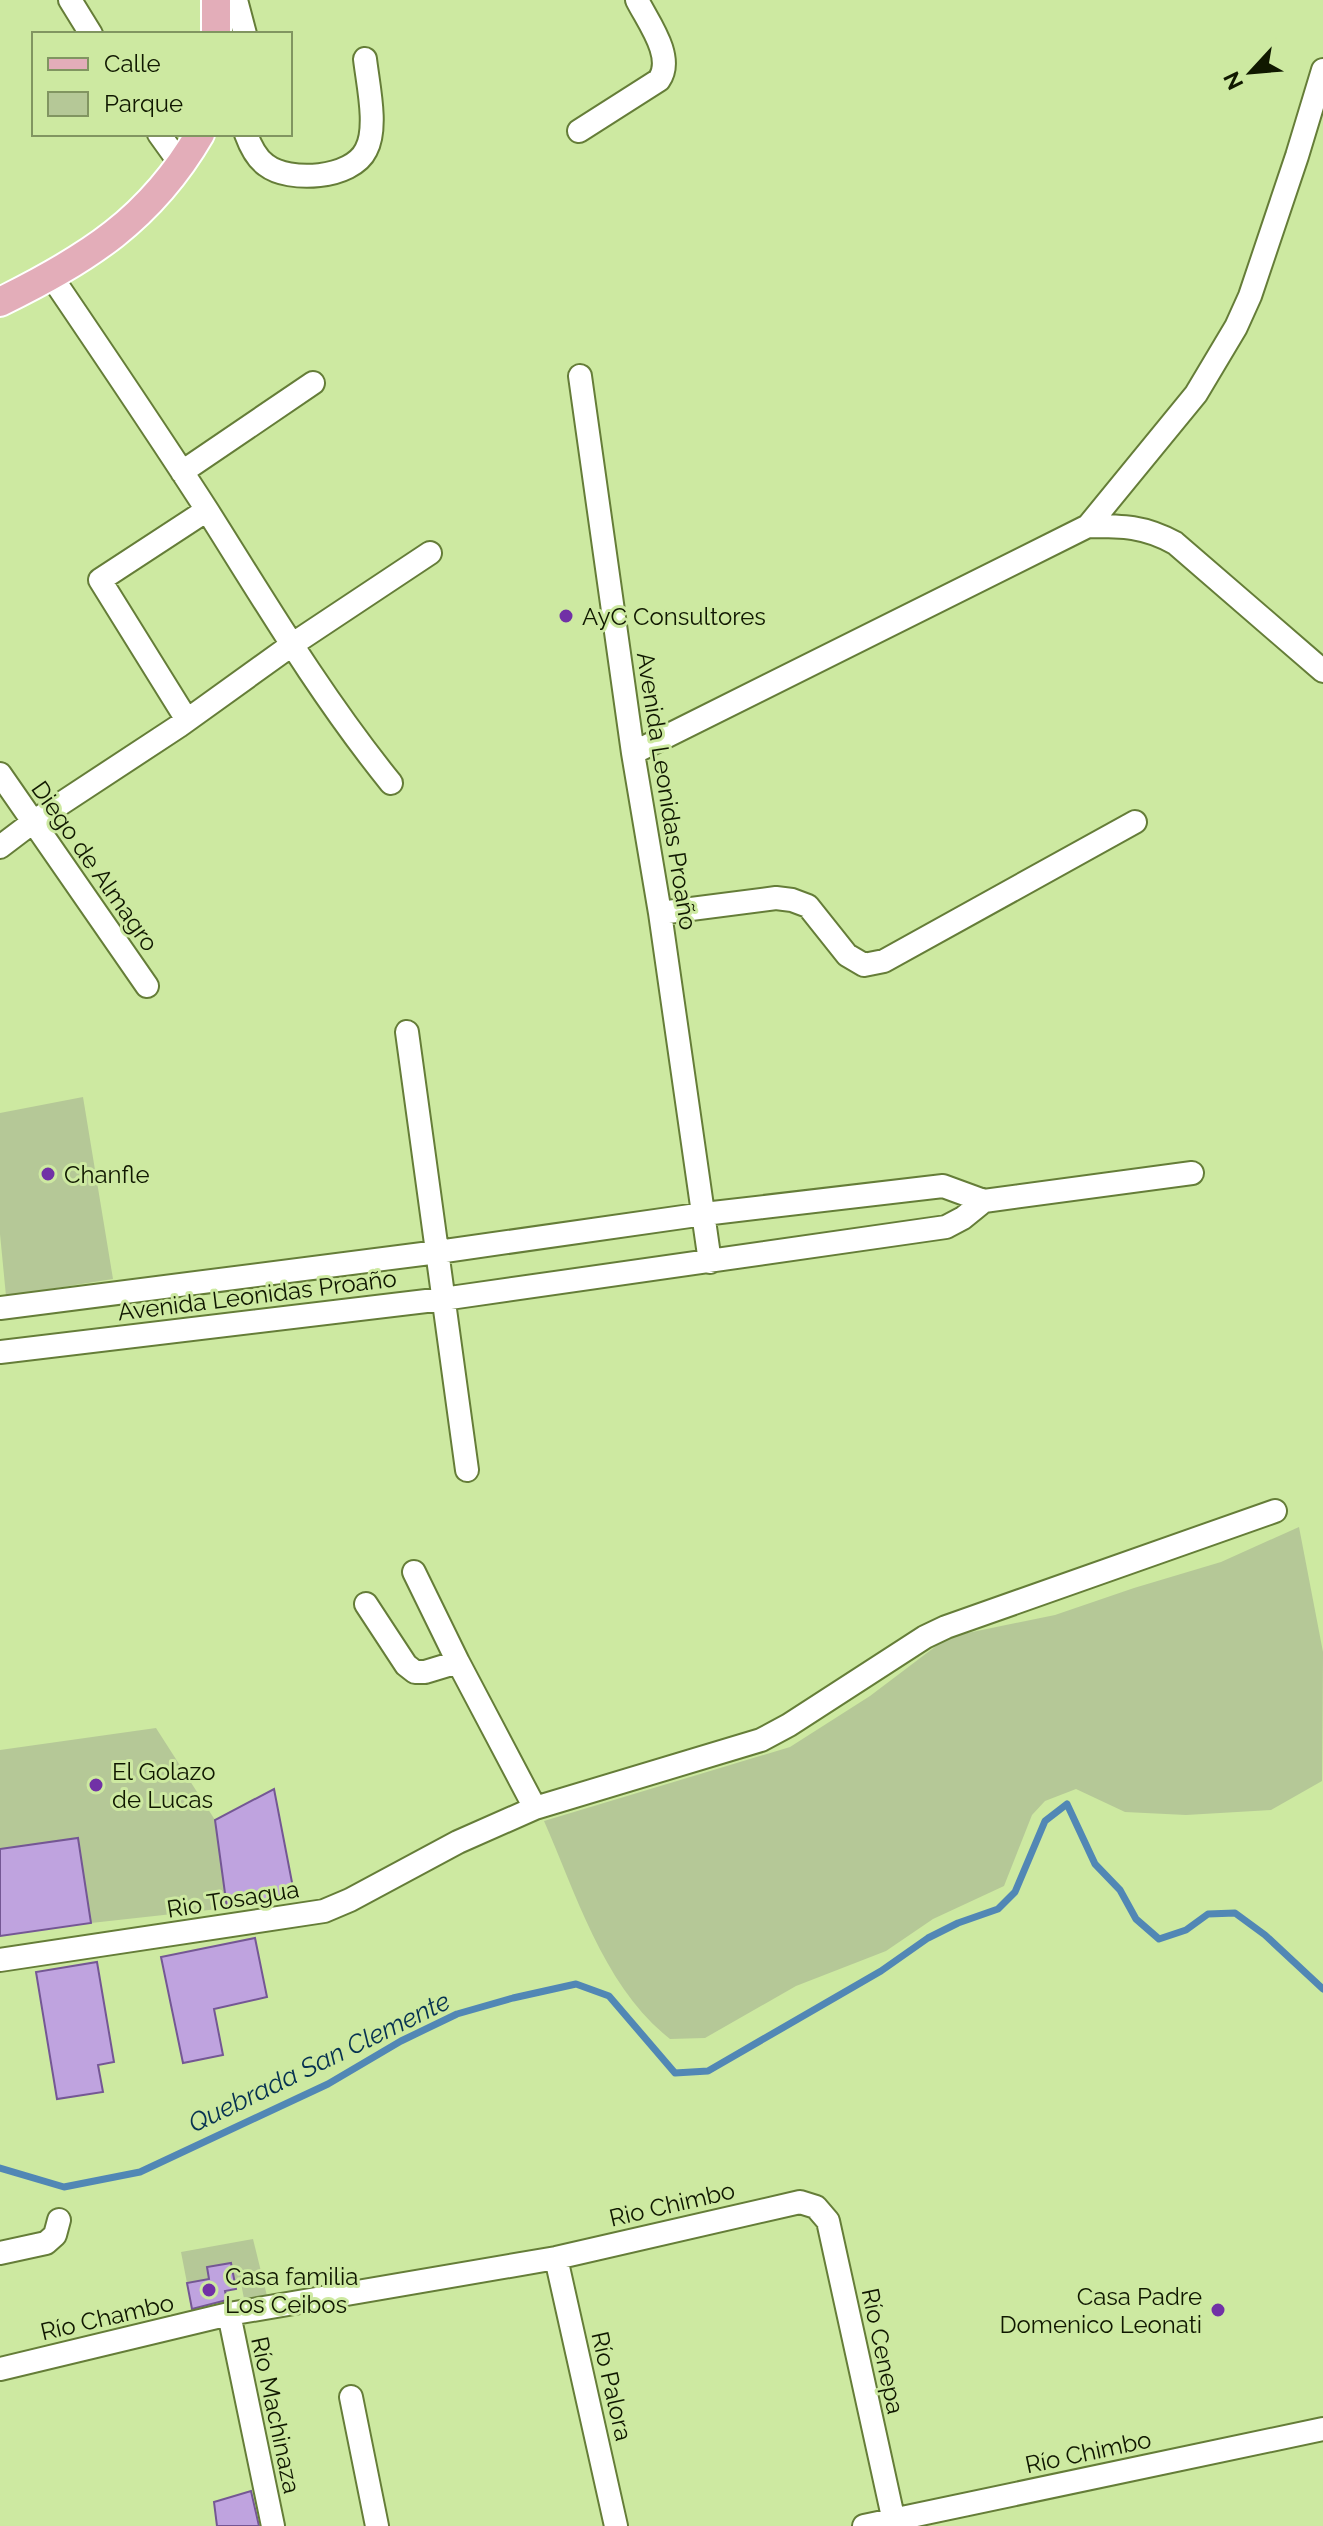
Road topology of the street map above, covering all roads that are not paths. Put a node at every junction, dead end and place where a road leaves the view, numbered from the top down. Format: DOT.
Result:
graph roads {
  1 [pos="70,0"];
  2 [pos="216,0"];
  3 [pos="236,0"];
  4 [pos="637,0"];
  5 [pos="90,32"];
  6 [pos="216,32"];
  7 [pos="244,32"];
  8 [pos="365,59"];
  9 [pos="1323,70"];
  10 [pos="579,131"];
  11 [pos="160,136"];
  12 [pos="199,136"];
  13 [pos="247,136"];
  14 [pos="182,166"];
  15 [pos="51,276"];
  16 [pos="0,302"];
  17 [pos="580,376"];
  18 [pos="313,383"];
  19 [pos="182,472"];
  20 [pos="207,510"];
  21 [pos="1088,526"];
  22 [pos="430,553"];
  23 [pos="293,644"];
  24 [pos="1323,671"];
  25 [pos="187,720"];
  26 [pos="633,753"];
  27 [pos="0,774"];
  28 [pos="391,783"];
  29 [pos="33,822"];
  30 [pos="1135,822"];
  31 [pos="0,847"];
  32 [pos="660,913"];
  33 [pos="147,986"];
  34 [pos="407,1032"];
  35 [pos="1192,1173"];
  36 [pos="984,1201"];
  37 [pos="704,1214"];
  38 [pos="438,1252"];
  39 [pos="710,1262"];
  40 [pos="443,1299"];
  41 [pos="0,1308"];
  42 [pos="0,1352"];
  43 [pos="467,1470"];
  44 [pos="1275,1511"];
  45 [pos="414,1572"];
  46 [pos="366,1604"];
  47 [pos="458,1662"];
  48 [pos="535,1808"];
  49 [pos="0,1960"];
  50 [pos="800,2202"];
  51 [pos="59,2220"];
  52 [pos="0,2253"];
  53 [pos="556,2258"];
  54 [pos="229,2314"];
  55 [pos="0,2369"];
  56 [pos="351,2397"];
  57 [pos="1323,2429"];
  58 [pos="894,2523"];
  59 [pos="273,2526"];
  60 [pos="377,2526"];
  61 [pos="616,2526"];
  62 [pos="864,2526"];
  1 -- 5 [label="street"];
  2 -- 6 [label="main road"];
  3 -- 7 [label="street"];
  4 -- 10 [label="street"];
  8 -- 13 [label="street"];
  9 -- 21 [label="street"];
  11 -- 14 [label="street"];
  12 -- 14 [label="main road"];
  14 -- 15 [label="main road"];
  15 -- 16 [label="main road"];
  15 -- 19 [label="street"];
  17 -- 26 [label="street, Avenida Leonidas Proaño"];
  18 -- 19 [label="street"];
  19 -- 20 [label="street"];
  20 -- 23 [label="street"];
  20 -- 25 [label="street"];
  21 -- 24 [label="street"];
  21 -- 26 [label="street"];
  22 -- 23 [label="street"];
  23 -- 25 [label="street"];
  23 -- 28 [label="street"];
  25 -- 29 [label="street"];
  26 -- 32 [label="street, Avenida Leonidas Proaño"];
  27 -- 29 [label="street, Diego de Almagro"];
  29 -- 31 [label="street"];
  29 -- 33 [label="street, Diego de Almagro"];
  30 -- 32 [label="street"];
  32 -- 37 [label="street, Avenida Leonidas Proaño"];
  34 -- 38 [label="street"];
  35 -- 36 [label="street"];
  36 -- 37 [label="street"];
  36 -- 39 [label="street"];
  37 -- 38 [label="street, Avenida Leonidas Proaño"];
  37 -- 39 [label="street, Avenida Leonidas Proaño"];
  38 -- 40 [label="street"];
  38 -- 41 [label="street, Avenida Leonidas Proaño"];
  39 -- 40 [label="street, Avenida Leonidas Proaño"];
  40 -- 42 [label="street, Avenida Leonidas Proaño"];
  40 -- 43 [label="street"];
  44 -- 48 [label="street, Rio Tosagua"];
  45 -- 47 [label="street"];
  46 -- 47 [label="street"];
  47 -- 48 [label="street"];
  48 -- 49 [label="street, Rio Tosagua"];
  50 -- 53 [label="street, Rio Chimbo"];
  50 -- 58 [label="street, Río Cenepa"];
  51 -- 52 [label="street"];
  53 -- 54 [label="street, Río Chambo"];
  53 -- 61 [label="street, Río Palora"];
  54 -- 55 [label="street, Río Chambo"];
  54 -- 59 [label="street, Río Machinaza"];
  56 -- 60 [label="street"];
  57 -- 58 [label="street, Río Chimbo"];
  58 -- 62 [label="street, Río Chimbo"];
}
